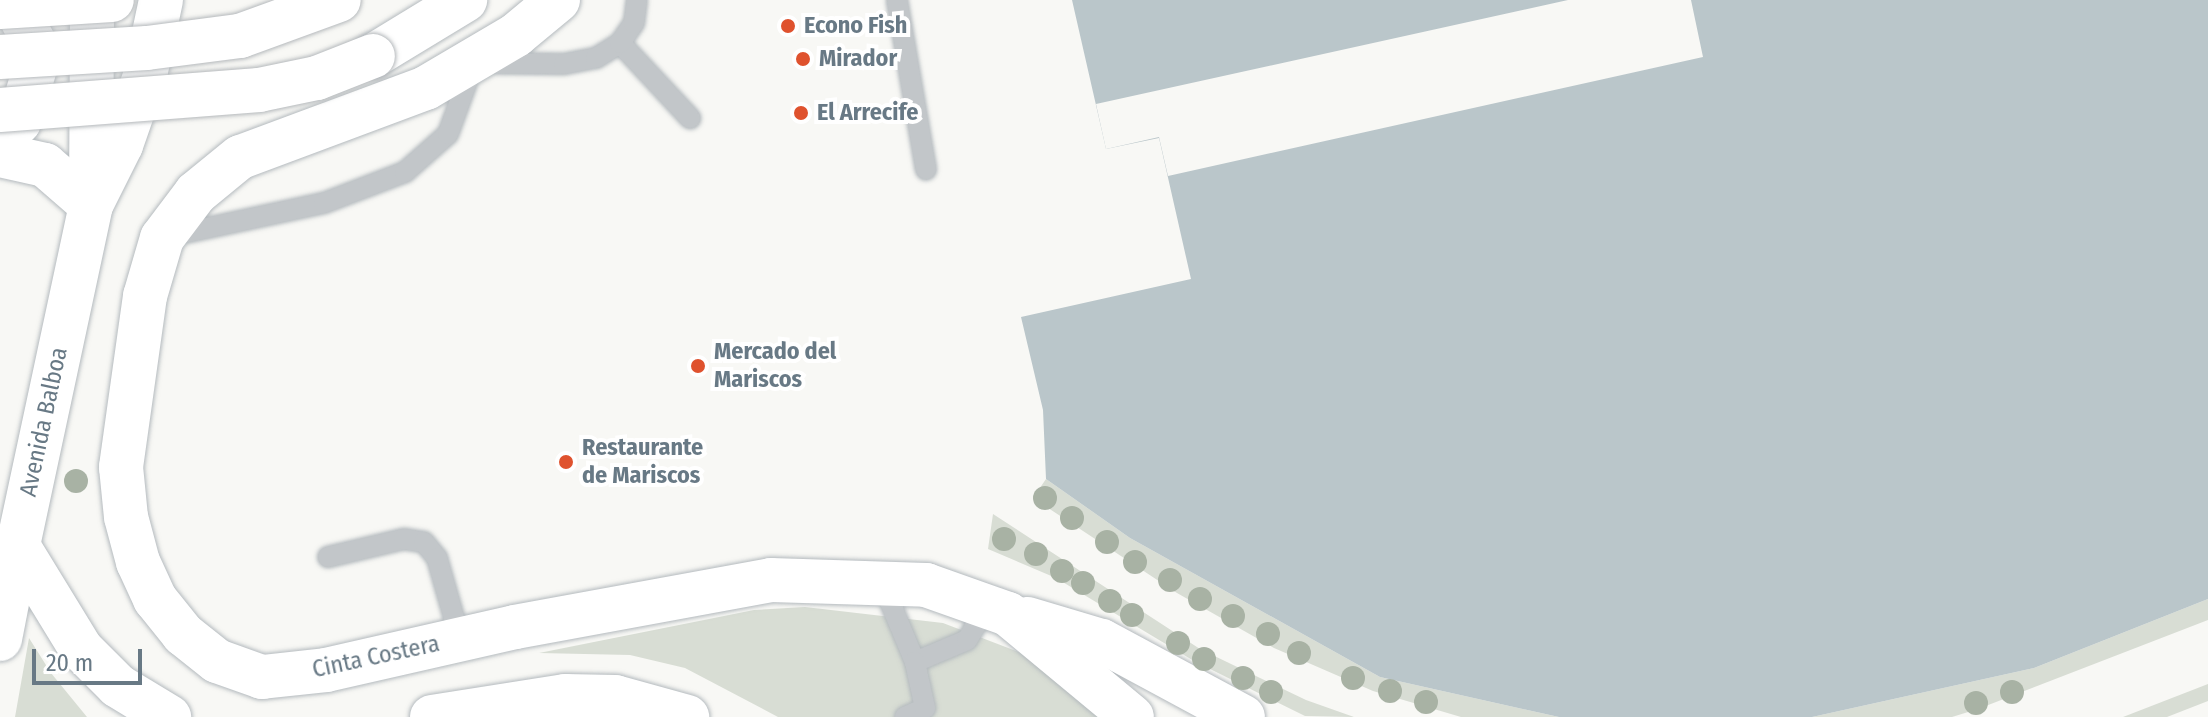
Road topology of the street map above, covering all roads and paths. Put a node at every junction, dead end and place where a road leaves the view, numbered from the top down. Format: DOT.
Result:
graph roads {
  1 [pos="12,0"];
  2 [pos="92,0"];
  3 [pos="112,0"];
  4 [pos="161,0"];
  5 [pos="339,0"];
  6 [pos="465,0"];
  7 [pos="558,0"];
  8 [pos="637,0"];
  9 [pos="897,0"];
  10 [pos="0,7"];
  11 [pos="620,43"];
  12 [pos="0,57"];
  13 [pos="474,63"];
  14 [pos="0,110"];
  15 [pos="690,118"];
  16 [pos="0,139"];
  17 [pos="0,155"];
  18 [pos="926,170"];
  19 [pos="91,205"];
  20 [pos="162,238"];
  21 [pos="18,546"];
  22 [pos="328,557"];
  23 [pos="881,582"];
  24 [pos="997,610"];
  25 [pos="0,639"];
  26 [pos="460,639"];
  27 [pos="915,662"];
  28 [pos="169,717"];
  29 [pos="432,717"];
  30 [pos="687,717"];
  31 [pos="905,717"];
  32 [pos="1132,717"];
  33 [pos="1243,717"];
  1 -- 16 [label="main road"];
  2 -- 19 [label="main road, Avenida Balboa"];
  3 -- 10 [label="main road, bridge"];
  4 -- 19 [label="main road, Avenida Balboa"];
  5 -- 12 [label="main road, bridge"];
  6 -- 14 [label="main road, bridge"];
  7 -- 13 [label="main road, Cinta Costera"];
  8 -- 11 [label="lane"];
  9 -- 18 [label="lane"];
  11 -- 13 [label="lane"];
  11 -- 15 [label="lane"];
  13 -- 20 [label="main road, Cinta Costera"];
  13 -- 20 [label="lane"];
  17 -- 19 [label="main road"];
  19 -- 21 [label="main road, Avenida Balboa"];
  20 -- 26 [label="main road, Cinta Costera"];
  21 -- 25 [label="main road, Avenida Balboa"];
  21 -- 28 [label="main road"];
  22 -- 26 [label="lane"];
  23 -- 24 [label="main road, Cinta Costera"];
  23 -- 26 [label="main road, Cinta Costera"];
  23 -- 27 [label="lane"];
  24 -- 27 [label="lane"];
  24 -- 32 [label="main road, Cinta Costera"];
  24 -- 33 [label="main road"];
  27 -- 31 [label="lane"];
  29 -- 30 [label="main road"];
}
